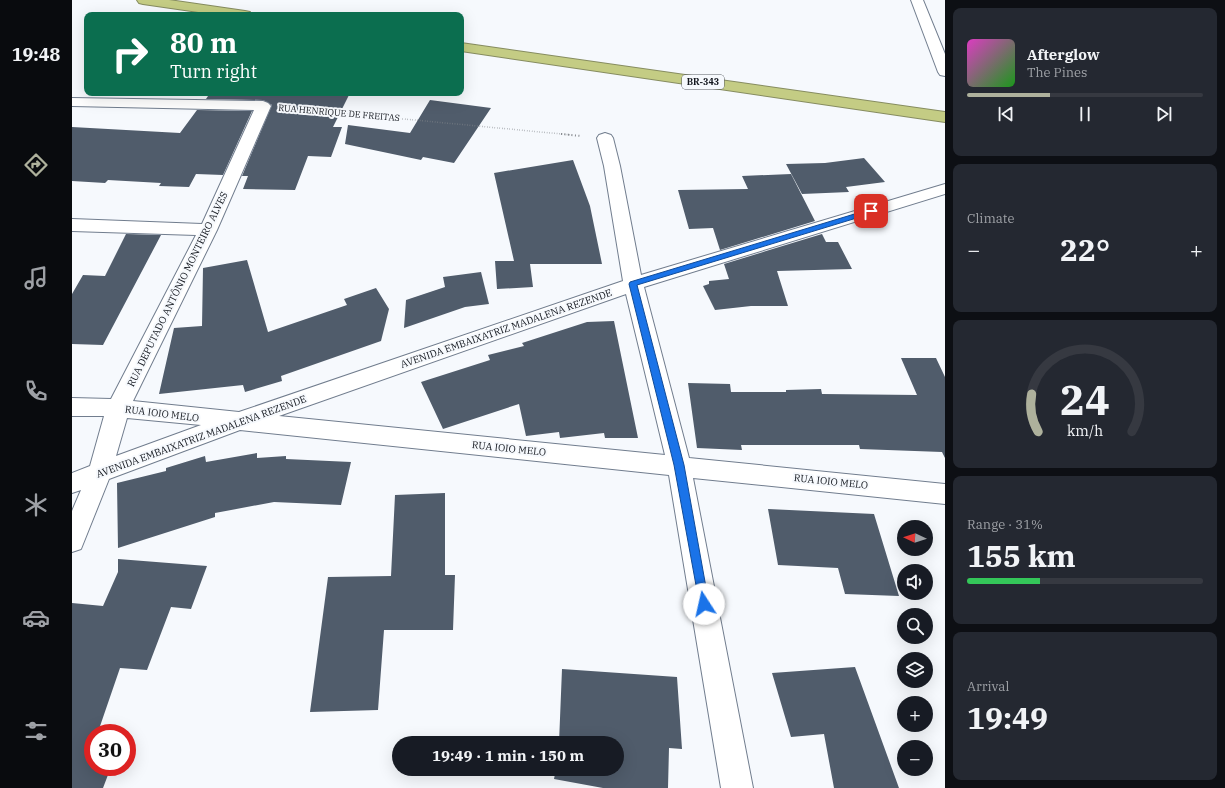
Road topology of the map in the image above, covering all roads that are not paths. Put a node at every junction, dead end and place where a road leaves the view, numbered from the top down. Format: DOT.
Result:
graph roads {
  1 [pos="144,0"];
  2 [pos="917,0"];
  3 [pos="226,12"];
  4 [pos="464,47"];
  5 [pos="945,72"];
  6 [pos="72,102"];
  7 [pos="945,117"];
  8 [pos="605,138"];
  9 [pos="945,189"];
  10 [pos="72,225"];
  11 [pos="208,230"];
  12 [pos="633,284"];
  13 [pos="72,407"];
  14 [pos="118,408"];
  15 [pos="238,421"];
  16 [pos="679,465"];
  17 [pos="100,473"];
  18 [pos="72,483"];
  19 [pos="945,494"];
  20 [pos="72,541"];
  21 [pos="737,788"];
  1 -- 3 [label="highway"];
  2 -- 5 [label="street"];
  4 -- 7 [label="highway, BR-343"];
  6 -- 11 [label="street, RUA DEPUTADO ANTÔNIO MONTEIRO ALVES"];
  8 -- 12 [label="street"];
  9 -- 12 [label="street, AVENIDA EMBAIXATRIZ MADALENA REZENDE"];
  10 -- 11 [label="street"];
  11 -- 14 [label="street, RUA DEPUTADO ANTÔNIO MONTEIRO ALVES"];
  12 -- 15 [label="street, AVENIDA EMBAIXATRIZ MADALENA REZENDE"];
  12 -- 16 [label="street"];
  13 -- 14 [label="street, RUA IOIO MELO"];
  14 -- 15 [label="street, RUA IOIO MELO"];
  14 -- 17 [label="street, RUA DEPUTADO ANTÔNIO MONTEIRO ALVES"];
  15 -- 16 [label="street, RUA IOIO MELO"];
  15 -- 17 [label="street, AVENIDA EMBAIXATRIZ MADALENA REZENDE"];
  16 -- 19 [label="street, RUA IOIO MELO"];
  16 -- 21 [label="street"];
  17 -- 18 [label="street, AVENIDA EMBAIXATRIZ MADALENA REZENDE"];
  17 -- 20 [label="street, RUA DEPUTADO ANTÔNIO MONTEIRO ALVES"];
}
